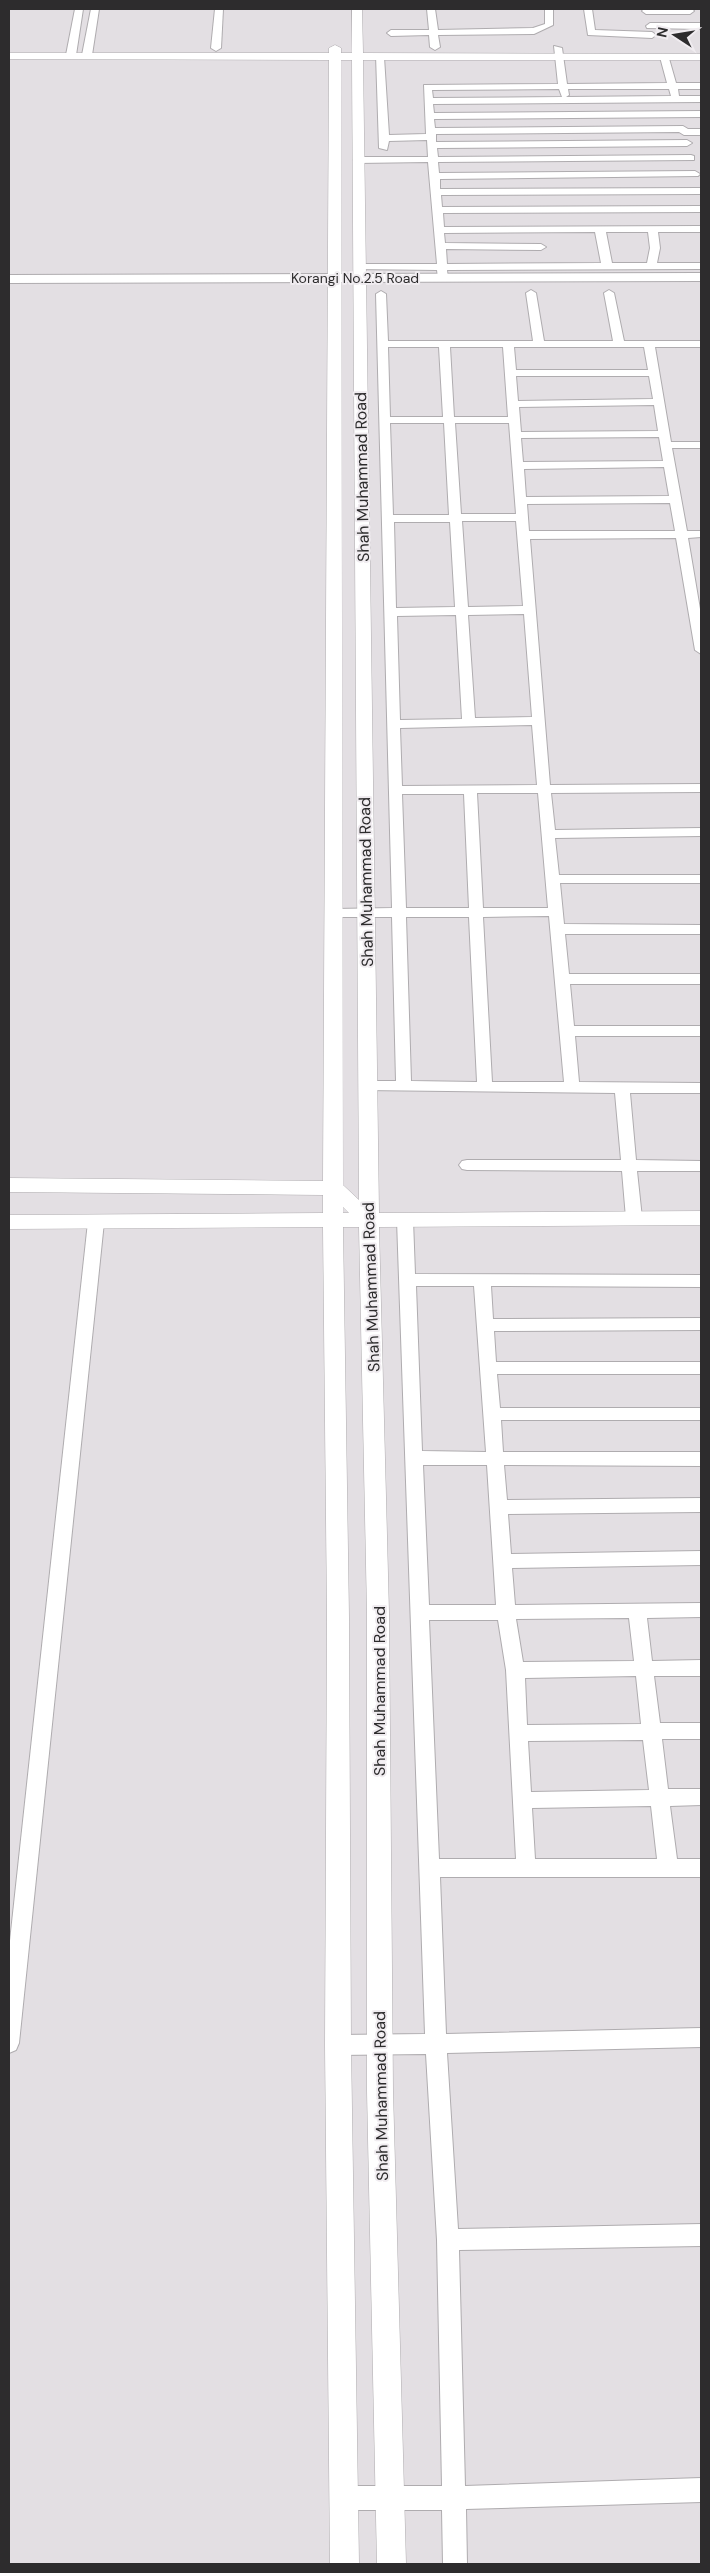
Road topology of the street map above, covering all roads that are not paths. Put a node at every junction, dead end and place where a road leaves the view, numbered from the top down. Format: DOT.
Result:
graph roads {
  1 [pos="79,9"];
  2 [pos="95,9"];
  3 [pos="219,9"];
  4 [pos="357,9"];
  5 [pos="431,9"];
  6 [pos="549,9"];
  7 [pos="588,9"];
  8 [pos="646,10"];
  9 [pos="690,12"];
  10 [pos="701,15"];
  11 [pos="698,26"];
  12 [pos="651,31"];
  13 [pos="391,33"];
  14 [pos="433,33"];
  15 [pos="436,47"];
  16 [pos="216,48"];
  17 [pos="655,48"];
  18 [pos="701,48"];
  19 [pos="9,49"];
  20 [pos="72,52"];
  21 [pos="88,52"];
  22 [pos="334,52"];
  23 [pos="357,52"];
  24 [pos="558,52"];
  25 [pos="9,56"];
  26 [pos="379,57"];
  27 [pos="664,57"];
  28 [pos="701,57"];
  29 [pos="563,86"];
  30 [pos="672,86"];
  31 [pos="701,86"];
  32 [pos="676,99"];
  33 [pos="701,99"];
  34 [pos="565,100"];
  35 [pos="428,101"];
  36 [pos="680,114"];
  37 [pos="701,114"];
  38 [pos="568,115"];
  39 [pos="430,116"];
  40 [pos="570,130"];
  41 [pos="684,130"];
  42 [pos="701,132"];
  43 [pos="384,138"];
  44 [pos="432,138"];
  45 [pos="687,143"];
  46 [pos="572,144"];
  47 [pos="691,158"];
  48 [pos="385,159"];
  49 [pos="433,159"];
  50 [pos="575,159"];
  51 [pos="358,160"];
  52 [pos="695,174"];
  53 [pos="578,175"];
  54 [pos="435,176"];
  55 [pos="581,191"];
  56 [pos="600,191"];
  57 [pos="700,191"];
  58 [pos="436,192"];
  59 [pos="701,208"];
  60 [pos="604,209"];
  61 [pos="437,210"];
  62 [pos="701,229"];
  63 [pos="439,230"];
  64 [pos="604,230"];
  65 [pos="653,230"];
  66 [pos="440,246"];
  67 [pos="541,247"];
  68 [pos="607,266"];
  69 [pos="651,266"];
  70 [pos="701,266"];
  71 [pos="442,272"];
  72 [pos="334,278"];
  73 [pos="701,278"];
  74 [pos="9,279"];
  75 [pos="360,279"];
  76 [pos="512,293"];
  77 [pos="531,293"];
  78 [pos="550,293"];
  79 [pos="590,293"];
  80 [pos="609,293"];
  81 [pos="628,293"];
  82 [pos="328,294"];
  83 [pos="381,294"];
  84 [pos="399,294"];
  85 [pos="539,342"];
  86 [pos="508,343"];
  87 [pos="382,344"];
  88 [pos="444,344"];
  89 [pos="619,344"];
  90 [pos="649,344"];
  91 [pos="701,344"];
  92 [pos="510,373"];
  93 [pos="654,373"];
  94 [pos="659,402"];
  95 [pos="513,404"];
  96 [pos="384,420"];
  97 [pos="451,420"];
  98 [pos="514,420"];
  99 [pos="515,435"];
  100 [pos="665,440"];
  101 [pos="701,445"];
  102 [pos="669,464"];
  103 [pos="518,466"];
  104 [pos="676,500"];
  105 [pos="521,501"];
  106 [pos="522,517"];
  107 [pos="457,518"];
  108 [pos="387,519"];
  109 [pos="682,534"];
  110 [pos="701,534"];
  111 [pos="523,535"];
  112 [pos="696,592"];
  113 [pos="530,610"];
  114 [pos="462,611"];
  115 [pos="390,612"];
  116 [pos="363,622"];
  117 [pos="334,623"];
  118 [pos="701,650"];
  119 [pos="540,721"];
  120 [pos="469,723"];
  121 [pos="394,724"];
  122 [pos="701,788"];
  123 [pos="470,789"];
  124 [pos="544,789"];
  125 [pos="396,790"];
  126 [pos="701,832"];
  127 [pos="548,834"];
  128 [pos="552,879"];
  129 [pos="701,879"];
  130 [pos="335,912"];
  131 [pos="366,912"];
  132 [pos="399,912"];
  133 [pos="476,912"];
  134 [pos="556,912"];
  135 [pos="557,929"];
  136 [pos="701,929"];
  137 [pos="562,979"];
  138 [pos="701,979"];
  139 [pos="567,1031"];
  140 [pos="701,1031"];
  141 [pos="368,1086"];
  142 [pos="404,1086"];
  143 [pos="485,1086"];
  144 [pos="572,1087"];
  145 [pos="622,1087"];
  146 [pos="701,1088"];
  147 [pos="467,1165"];
  148 [pos="629,1166"];
  149 [pos="701,1166"];
  150 [pos="9,1185"];
  151 [pos="334,1188"];
  152 [pos="634,1218"];
  153 [pos="701,1218"];
  154 [pos="333,1220"];
  155 [pos="369,1220"];
  156 [pos="405,1220"];
  157 [pos="9,1222"];
  158 [pos="96,1222"];
  159 [pos="408,1280"];
  160 [pos="482,1281"];
  161 [pos="701,1282"];
  162 [pos="701,1324"];
  163 [pos="485,1325"];
  164 [pos="487,1368"];
  165 [pos="701,1368"];
  166 [pos="491,1414"];
  167 [pos="701,1414"];
  168 [pos="414,1458"];
  169 [pos="494,1458"];
  170 [pos="701,1459"];
  171 [pos="701,1506"];
  172 [pos="497,1507"];
  173 [pos="701,1558"];
  174 [pos="502,1561"];
  175 [pos="701,1610"];
  176 [pos="637,1611"];
  177 [pos="506,1612"];
  178 [pos="420,1613"];
  179 [pos="701,1668"];
  180 [pos="644,1669"];
  181 [pos="515,1670"];
  182 [pos="701,1731"];
  183 [pos="652,1732"];
  184 [pos="518,1733"];
  185 [pos="701,1798"];
  186 [pos="660,1799"];
  187 [pos="522,1800"];
  188 [pos="526,1867"];
  189 [pos="429,1868"];
  190 [pos="668,1868"];
  191 [pos="701,1868"];
  192 [pos="701,2037"];
  193 [pos="9,2043"];
  194 [pos="338,2044"];
  195 [pos="380,2044"];
  196 [pos="436,2044"];
  197 [pos="701,2235"];
  198 [pos="448,2240"];
  199 [pos="701,2490"];
  200 [pos="344,2498"];
  201 [pos="390,2498"];
  202 [pos="452,2498"];
  203 [pos="345,2564"];
  204 [pos="392,2564"];
  205 [pos="455,2564"];
  1 -- 20 [label="street"];
  2 -- 21 [label="street"];
  3 -- 16 [label="street"];
  4 -- 23 [label="street, Shah Muhammad Road"];
  5 -- 14 [label="street"];
  6 -- 14 [label="street"];
  7 -- 12 [label="street"];
  8 -- 9 [label="street"];
  8 -- 12 [label="street"];
  9 -- 10 [label="street"];
  9 -- 11 [label="street"];
  11 -- 12 [label="street"];
  12 -- 17 [label="street"];
  13 -- 14 [label="street"];
  14 -- 15 [label="street"];
  15 -- 23 [label="street"];
  15 -- 24 [label="street"];
  16 -- 21 [label="street"];
  16 -- 22 [label="street"];
  17 -- 18 [label="street"];
  17 -- 24 [label="street"];
  19 -- 20 [label="street"];
  20 -- 21 [label="street"];
  20 -- 25 [label="street"];
  21 -- 22 [label="street"];
  22 -- 23 [label="street"];
  22 -- 72 [label="street, Shah Muhammad Road"];
  23 -- 26 [label="street"];
  23 -- 51 [label="street, Shah Muhammad Road"];
  24 -- 26 [label="street"];
  24 -- 27 [label="street"];
  24 -- 29 [label="street"];
  26 -- 43 [label="street"];
  27 -- 28 [label="street"];
  27 -- 30 [label="street"];
  29 -- 30 [label="street"];
  29 -- 34 [label="street"];
  29 -- 35 [label="street"];
  30 -- 31 [label="street"];
  30 -- 32 [label="street"];
  32 -- 33 [label="street"];
  32 -- 34 [label="street"];
  32 -- 36 [label="street"];
  34 -- 35 [label="street"];
  34 -- 38 [label="street"];
  35 -- 39 [label="street"];
  36 -- 37 [label="street"];
  36 -- 38 [label="street"];
  36 -- 41 [label="street"];
  38 -- 39 [label="street"];
  38 -- 40 [label="street"];
  39 -- 44 [label="street"];
  40 -- 41 [label="street"];
  40 -- 44 [label="street"];
  40 -- 46 [label="street"];
  41 -- 42 [label="street"];
  41 -- 45 [label="street"];
  43 -- 44 [label="street"];
  43 -- 48 [label="street"];
  44 -- 46 [label="street"];
  44 -- 49 [label="street"];
  45 -- 46 [label="street"];
  45 -- 47 [label="street"];
  46 -- 50 [label="street"];
  47 -- 50 [label="street"];
  47 -- 52 [label="street"];
  48 -- 49 [label="street"];
  48 -- 51 [label="street"];
  49 -- 50 [label="street"];
  49 -- 54 [label="street"];
  50 -- 53 [label="street"];
  51 -- 75 [label="street, Shah Muhammad Road"];
  52 -- 53 [label="street"];
  52 -- 57 [label="street"];
  53 -- 54 [label="street"];
  53 -- 55 [label="street"];
  54 -- 58 [label="street"];
  55 -- 56 [label="street"];
  55 -- 58 [label="street"];
  56 -- 57 [label="street"];
  56 -- 60 [label="street"];
  58 -- 61 [label="street"];
  59 -- 60 [label="street"];
  60 -- 61 [label="street"];
  60 -- 64 [label="street"];
  61 -- 63 [label="street"];
  62 -- 65 [label="street"];
  63 -- 64 [label="street"];
  63 -- 66 [label="street"];
  64 -- 65 [label="street"];
  64 -- 68 [label="street"];
  65 -- 69 [label="street"];
  66 -- 67 [label="street"];
  66 -- 71 [label="street"];
  68 -- 69 [label="street"];
  68 -- 71 [label="street"];
  69 -- 70 [label="street"];
  71 -- 73 [label="main road, Korangi No.2.5 Road"];
  71 -- 75 [label="main road, Korangi No.2.5 Road"];
  72 -- 74 [label="main road, Korangi No.2.5 Road"];
  72 -- 75 [label="main road, Korangi No.2.5 Road"];
  72 -- 82 [label="street, Shah Muhammad Road"];
  75 -- 82 [label="main road, Korangi No.2.5 Road"];
  75 -- 83 [label="main road, Korangi No.2.5 Road"];
  75 -- 116 [label="street, Shah Muhammad Road"];
  76 -- 77 [label="main road"];
  77 -- 78 [label="main road"];
  77 -- 85 [label="street"];
  79 -- 80 [label="main road"];
  80 -- 81 [label="main road"];
  80 -- 89 [label="street"];
  82 -- 117 [label="street, Shah Muhammad Road"];
  83 -- 84 [label="main road, Korangi No.2.5 Road"];
  83 -- 87 [label="street"];
  85 -- 86 [label="street"];
  85 -- 89 [label="street"];
  86 -- 88 [label="street"];
  86 -- 92 [label="street"];
  87 -- 88 [label="street"];
  87 -- 96 [label="street"];
  88 -- 97 [label="street"];
  89 -- 90 [label="street"];
  90 -- 91 [label="street"];
  90 -- 93 [label="street"];
  92 -- 93 [label="street"];
  92 -- 95 [label="street"];
  93 -- 94 [label="street"];
  94 -- 95 [label="street"];
  94 -- 100 [label="street"];
  95 -- 98 [label="street"];
  96 -- 97 [label="street"];
  96 -- 108 [label="street"];
  97 -- 98 [label="street"];
  97 -- 107 [label="street"];
  98 -- 99 [label="street"];
  99 -- 100 [label="street"];
  99 -- 103 [label="street"];
  100 -- 101 [label="street"];
  100 -- 102 [label="street"];
  102 -- 103 [label="street"];
  102 -- 104 [label="street"];
  103 -- 105 [label="street"];
  104 -- 105 [label="street"];
  104 -- 109 [label="street"];
  105 -- 106 [label="street"];
  106 -- 107 [label="street"];
  106 -- 111 [label="street"];
  107 -- 108 [label="street"];
  107 -- 114 [label="street"];
  108 -- 115 [label="street"];
  109 -- 110 [label="street"];
  109 -- 111 [label="street"];
  109 -- 112 [label="street"];
  111 -- 113 [label="street"];
  112 -- 118 [label="street"];
  113 -- 114 [label="street"];
  113 -- 119 [label="street"];
  114 -- 115 [label="street"];
  114 -- 120 [label="street"];
  115 -- 121 [label="street"];
  116 -- 117 [label="street"];
  116 -- 131 [label="street, Shah Muhammad Road"];
  117 -- 130 [label="street, Shah Muhammad Road"];
  119 -- 120 [label="street"];
  119 -- 124 [label="street"];
  120 -- 121 [label="street"];
  121 -- 125 [label="street"];
  122 -- 124 [label="street"];
  123 -- 124 [label="street"];
  123 -- 125 [label="street"];
  123 -- 133 [label="street"];
  124 -- 127 [label="street"];
  125 -- 132 [label="street"];
  126 -- 127 [label="street"];
  127 -- 128 [label="street"];
  128 -- 129 [label="street"];
  128 -- 134 [label="street"];
  130 -- 131 [label="street"];
  130 -- 151 [label="street, Shah Muhammad Road"];
  131 -- 132 [label="street"];
  131 -- 141 [label="street, Shah Muhammad Road"];
  132 -- 133 [label="street"];
  132 -- 142 [label="street"];
  133 -- 134 [label="street"];
  133 -- 143 [label="street"];
  134 -- 135 [label="street"];
  135 -- 136 [label="street"];
  135 -- 137 [label="street"];
  137 -- 138 [label="street"];
  137 -- 139 [label="street"];
  139 -- 140 [label="street"];
  139 -- 144 [label="street"];
  141 -- 142 [label="street"];
  141 -- 155 [label="street, Shah Muhammad Road"];
  142 -- 143 [label="street"];
  143 -- 144 [label="street"];
  144 -- 145 [label="street"];
  145 -- 146 [label="street"];
  145 -- 148 [label="street"];
  147 -- 148 [label="street"];
  148 -- 149 [label="street"];
  148 -- 152 [label="street"];
  150 -- 151 [label="street"];
  151 -- 154 [label="street, Shah Muhammad Road"];
  151 -- 155 [label="street"];
  152 -- 153 [label="street"];
  152 -- 156 [label="street"];
  154 -- 155 [label="street"];
  154 -- 158 [label="street"];
  154 -- 194 [label="street, Shah Muhammad Road"];
  155 -- 156 [label="street"];
  155 -- 195 [label="street, Shah Muhammad Road"];
  156 -- 159 [label="street"];
  157 -- 158 [label="street"];
  158 -- 193 [label="street"];
  159 -- 160 [label="street"];
  159 -- 168 [label="street"];
  160 -- 161 [label="street"];
  160 -- 163 [label="street"];
  162 -- 163 [label="street"];
  163 -- 164 [label="street"];
  164 -- 165 [label="street"];
  164 -- 166 [label="street"];
  166 -- 167 [label="street"];
  166 -- 169 [label="street"];
  168 -- 169 [label="street"];
  168 -- 178 [label="street"];
  169 -- 170 [label="street"];
  169 -- 172 [label="street"];
  171 -- 172 [label="street"];
  172 -- 174 [label="street"];
  173 -- 174 [label="street"];
  174 -- 177 [label="street"];
  175 -- 176 [label="street"];
  176 -- 177 [label="street"];
  176 -- 180 [label="street"];
  177 -- 178 [label="street"];
  177 -- 181 [label="street"];
  178 -- 189 [label="street"];
  179 -- 180 [label="street"];
  180 -- 181 [label="street"];
  180 -- 183 [label="street"];
  181 -- 184 [label="street"];
  182 -- 183 [label="street"];
  183 -- 184 [label="street"];
  183 -- 186 [label="street"];
  184 -- 187 [label="street"];
  185 -- 186 [label="street"];
  186 -- 187 [label="street"];
  186 -- 190 [label="street"];
  187 -- 188 [label="street"];
  188 -- 189 [label="street"];
  188 -- 190 [label="street"];
  189 -- 196 [label="street"];
  190 -- 191 [label="street"];
  192 -- 196 [label="street"];
  194 -- 195 [label="street"];
  194 -- 200 [label="street, Shah Muhammad Road"];
  195 -- 196 [label="street"];
  195 -- 201 [label="street, Shah Muhammad Road"];
  196 -- 198 [label="street"];
  197 -- 198 [label="street"];
  198 -- 202 [label="street"];
  199 -- 202 [label="street"];
  200 -- 201 [label="street"];
  200 -- 203 [label="street, Shah Muhammad Road"];
  201 -- 202 [label="street"];
  201 -- 204 [label="street, Shah Muhammad Road"];
  202 -- 205 [label="street"];
}
